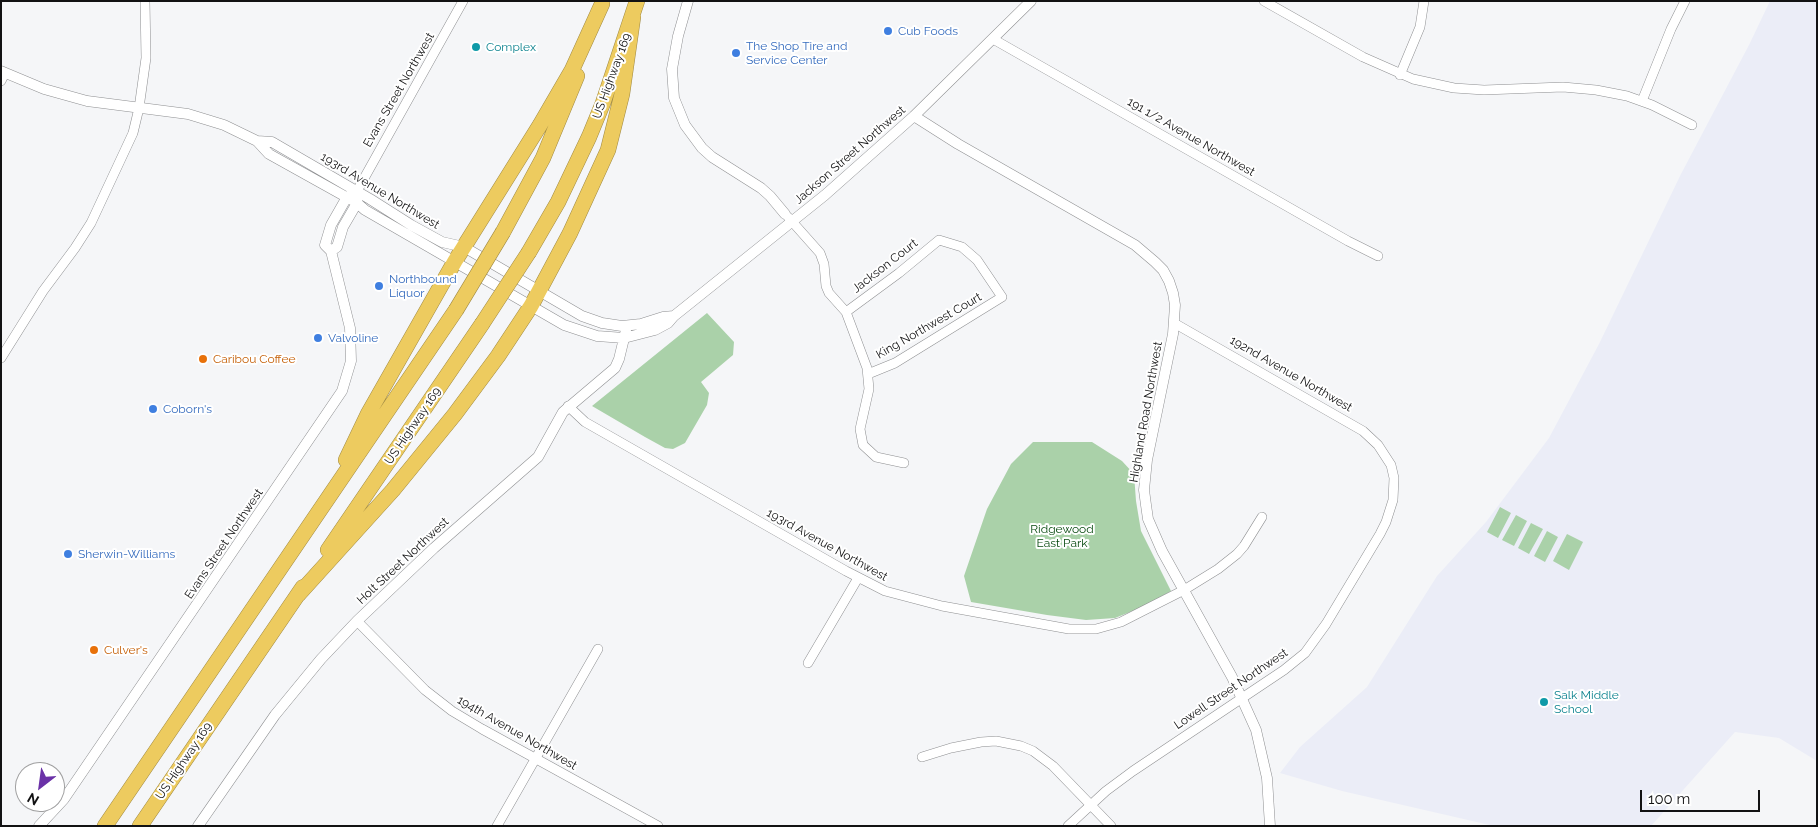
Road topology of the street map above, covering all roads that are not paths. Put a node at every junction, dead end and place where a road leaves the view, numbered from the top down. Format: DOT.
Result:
graph roads {
  1 [pos="145,1"];
  2 [pos="463,1"];
  3 [pos="637,1"];
  4 [pos="688,1"];
  5 [pos="1031,1"];
  6 [pos="1264,1"];
  7 [pos="1424,1"];
  8 [pos="1685,1"];
  9 [pos="603,3"];
  10 [pos="633,17"];
  11 [pos="993,39"];
  12 [pos="2,75"];
  13 [pos="1400,75"];
  14 [pos="1642,101"];
  15 [pos="140,108"];
  16 [pos="914,116"];
  17 [pos="1692,125"];
  18 [pos="257,141"];
  19 [pos="357,191"];
  20 [pos="347,197"];
  21 [pos="357,203"];
  22 [pos="789,218"];
  23 [pos="939,240"];
  24 [pos="464,247"];
  25 [pos="331,251"];
  26 [pos="1378,256"];
  27 [pos="455,260"];
  28 [pos="517,278"];
  29 [pos="540,291"];
  30 [pos="508,292"];
  31 [pos="531,306"];
  32 [pos="846,312"];
  33 [pos="674,316"];
  34 [pos="1174,323"];
  35 [pos="627,326"];
  36 [pos="624,338"];
  37 [pos="1,358"];
  38 [pos="868,374"];
  39 [pos="568,406"];
  40 [pos="1388,458"];
  41 [pos="904,462"];
  42 [pos="325,504"];
  43 [pos="1262,517"];
  44 [pos="858,578"];
  45 [pos="1184,590"];
  46 [pos="298,595"];
  47 [pos="357,621"];
  48 [pos="598,649"];
  49 [pos="808,663"];
  50 [pos="1243,698"];
  51 [pos="922,757"];
  52 [pos="536,758"];
  53 [pos="1090,805"];
  54 [pos="39,826"];
  55 [pos="106,826"];
  56 [pos="140,826"];
  57 [pos="198,826"];
  58 [pos="497,826"];
  59 [pos="658,826"];
  60 [pos="1068,826"];
  61 [pos="1111,826"];
  62 [pos="1270,826"];
  1 -- 15 [label="street"];
  2 -- 19 [label="street, Evans Street Northwest"];
  3 -- 10 [label="highway, US Highway 169"];
  4 -- 22 [label="street"];
  5 -- 11 [label="street, Jackson Street Northwest"];
  6 -- 13 [label="street"];
  7 -- 13 [label="street"];
  8 -- 14 [label="street"];
  9 -- 24 [label="highway"];
  9 -- 42 [label="highway, bridge"];
  10 -- 29 [label="highway"];
  10 -- 46 [label="highway, US Highway 169, bridge"];
  11 -- 16 [label="street, Jackson Street Northwest"];
  11 -- 26 [label="street, 191 1/2 Avenue Northwest"];
  12 -- 15 [label="street, 193rd Avenue Northwest"];
  13 -- 14 [label="street"];
  14 -- 17 [label="street"];
  15 -- 18 [label="street, 193rd Avenue Northwest"];
  15 -- 37 [label="street"];
  16 -- 22 [label="street, Jackson Street Northwest"];
  16 -- 34 [label="street, Highland Road Northwest"];
  18 -- 19 [label="street, 193rd Avenue Northwest"];
  18 -- 20 [label="street, 193rd Avenue Northwest"];
  19 -- 20 [label="street, Evans Street Northwest"];
  19 -- 21 [label="street, Evans Street Northwest"];
  19 -- 24 [label="street, 193rd Avenue Northwest"];
  20 -- 21 [label="street, 193rd Avenue Northwest"];
  20 -- 25 [label="street, Evans Street Northwest"];
  21 -- 25 [label="street"];
  21 -- 27 [label="street, 193rd Avenue Northwest"];
  22 -- 32 [label="street"];
  22 -- 33 [label="street, Jackson Street Northwest"];
  23 -- 32 [label="street, Jackson Court"];
  23 -- 38 [label="street, King Northwest Court"];
  24 -- 27 [label="highway"];
  24 -- 28 [label="street, 193rd Avenue Northwest"];
  25 -- 54 [label="street, Evans Street Northwest"];
  27 -- 30 [label="street, 193rd Avenue Northwest"];
  27 -- 42 [label="highway"];
  28 -- 29 [label="street, Jackson Street Northwest"];
  29 -- 31 [label="highway"];
  29 -- 35 [label="street, Jackson Street Northwest"];
  30 -- 31 [label="street, Jackson Street Northwest"];
  31 -- 36 [label="street, Jackson Street Northwest"];
  31 -- 46 [label="highway"];
  32 -- 38 [label="street"];
  33 -- 35 [label="street, Jackson Street Northwest"];
  33 -- 36 [label="street, Jackson Street Northwest"];
  34 -- 40 [label="street, 192nd Avenue Northwest"];
  34 -- 45 [label="street, Highland Road Northwest"];
  35 -- 36 [label="street, Holt Street Northwest"];
  36 -- 39 [label="street, Holt Street Northwest"];
  38 -- 41 [label="street"];
  39 -- 44 [label="street, 193rd Avenue Northwest"];
  39 -- 47 [label="street, Holt Street Northwest"];
  40 -- 50 [label="street, Lowell Street Northwest"];
  42 -- 55 [label="highway"];
  43 -- 45 [label="street, 193rd Avenue Northwest"];
  44 -- 45 [label="street, 193rd Avenue Northwest"];
  44 -- 49 [label="street"];
  45 -- 50 [label="street, Highland Road Northwest"];
  46 -- 56 [label="highway, US Highway 169"];
  47 -- 52 [label="street, 194th Avenue Northwest"];
  47 -- 57 [label="street, Holt Street Northwest"];
  48 -- 52 [label="street"];
  50 -- 53 [label="street, Lowell Street Northwest"];
  50 -- 62 [label="street, Highland Road Northwest"];
  51 -- 53 [label="street"];
  52 -- 58 [label="street"];
  52 -- 59 [label="street, 194th Avenue Northwest"];
  53 -- 60 [label="street, Lowell Street Northwest"];
  53 -- 61 [label="street"];
}
